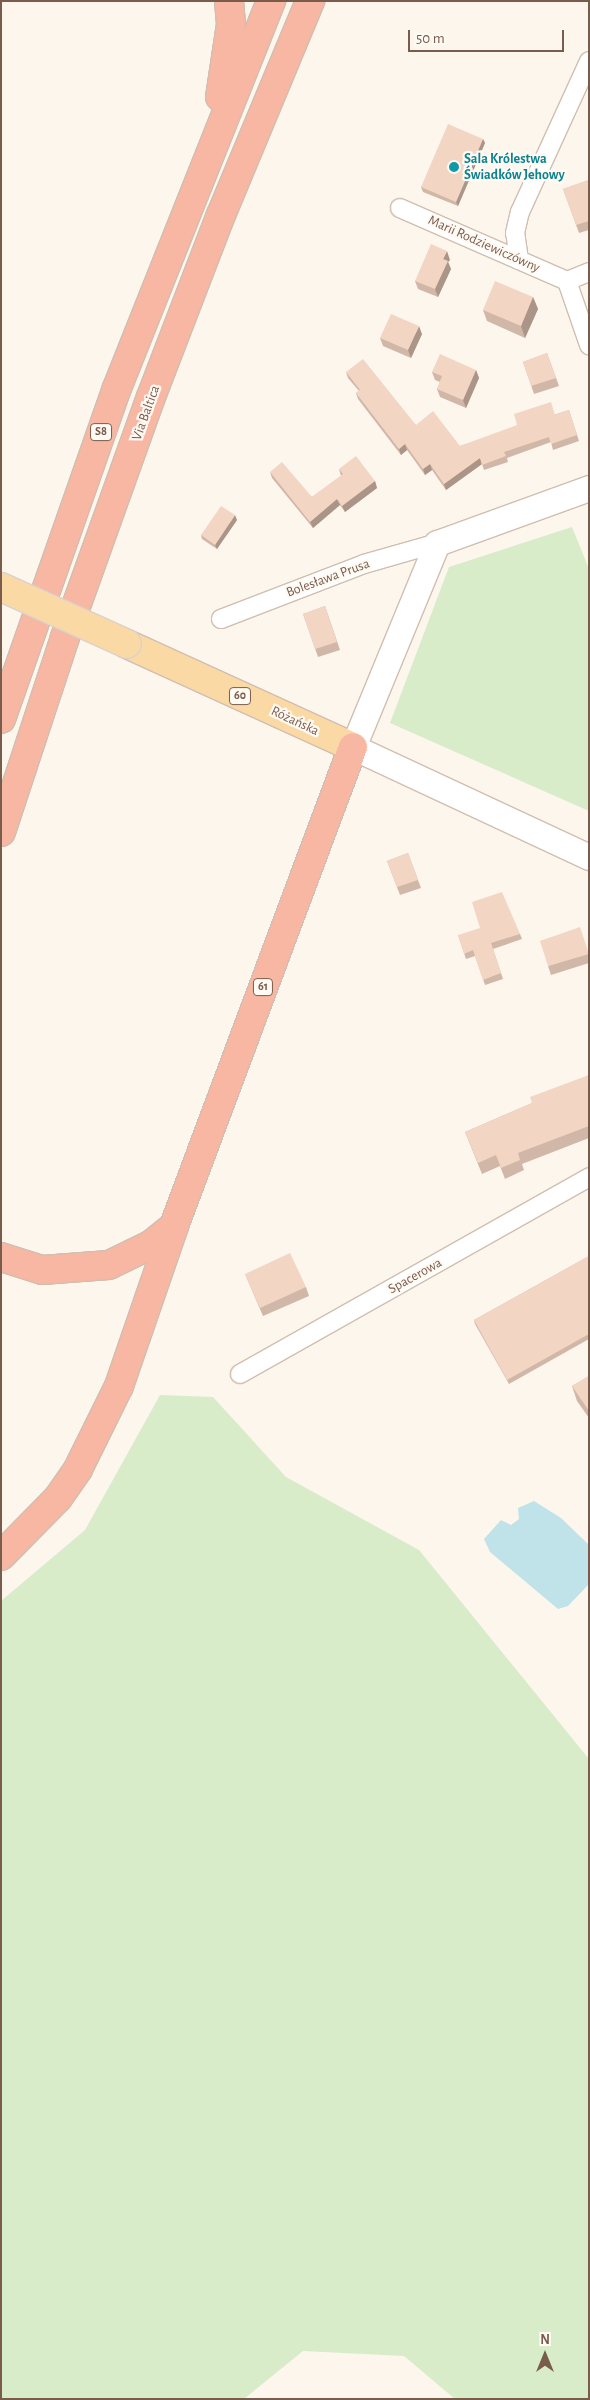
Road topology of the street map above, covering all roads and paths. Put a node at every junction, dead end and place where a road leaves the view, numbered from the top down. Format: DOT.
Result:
graph roads {
  1 [pos="229,1"];
  2 [pos="271,1"];
  3 [pos="310,1"];
  4 [pos="589,61"];
  5 [pos="210,150"];
  6 [pos="400,208"];
  7 [pos="519,260"];
  8 [pos="589,272"];
  9 [pos="567,281"];
  10 [pos="589,345"];
  11 [pos="589,488"];
  12 [pos="437,543"];
  13 [pos="1,587"];
  14 [pos="221,619"];
  15 [pos="1,719"];
  16 [pos="353,747"];
  17 [pos="1,832"];
  18 [pos="589,857"];
  19 [pos="589,1178"];
  20 [pos="174,1226"];
  21 [pos="1,1257"];
  22 [pos="240,1374"];
  23 [pos="1,1556"];
  1 -- 5 [label="highway"];
  2 -- 5 [label="highway, S8"];
  3 -- 17 [label="highway, Via Baltica"];
  4 -- 7 [label="street"];
  5 -- 15 [label="highway, S8"];
  6 -- 7 [label="street, Marii Rodziewiczówny"];
  7 -- 9 [label="street, Marii Rodziewiczówny"];
  8 -- 9 [label="street"];
  9 -- 10 [label="street"];
  11 -- 12 [label="street, Bolesława Prusa"];
  12 -- 14 [label="street, Bolesława Prusa"];
  12 -- 16 [label="street"];
  13 -- 16 [label="main road, Różańska / 60, bridge"];
  16 -- 18 [label="street, Różańska"];
  16 -- 20 [label="highway, 61"];
  19 -- 22 [label="street, Spacerowa"];
  20 -- 21 [label="highway"];
  20 -- 23 [label="highway"];
}
